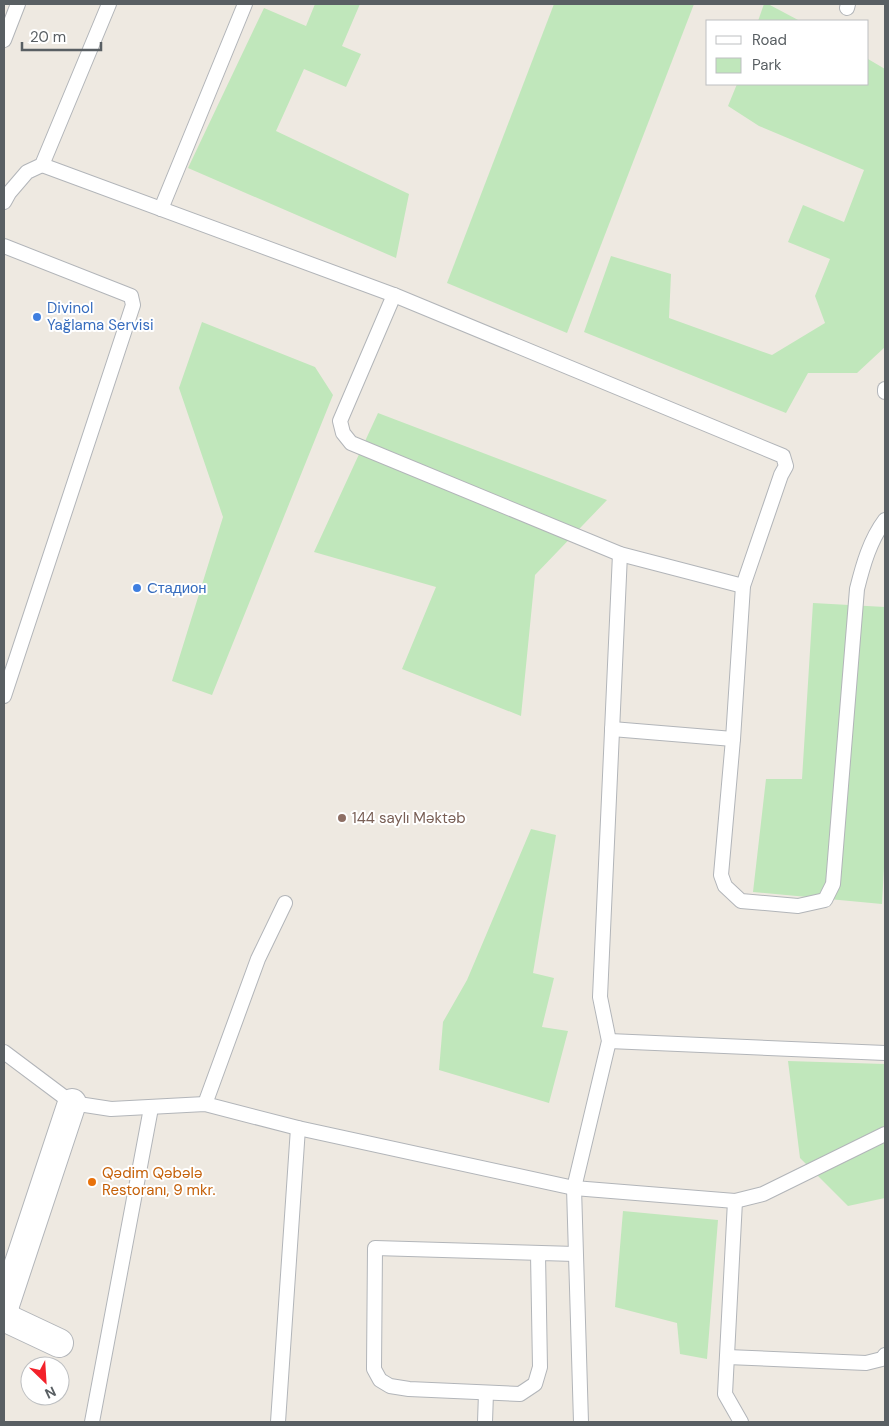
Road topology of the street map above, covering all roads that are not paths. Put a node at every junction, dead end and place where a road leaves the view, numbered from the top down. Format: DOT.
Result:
graph roads {
  1 [pos="18,4"];
  2 [pos="109,4"];
  3 [pos="245,4"];
  4 [pos="4,40"];
  5 [pos="42,164"];
  6 [pos="4,202"];
  7 [pos="161,209"];
  8 [pos="4,246"];
  9 [pos="394,295"];
  10 [pos="885,520"];
  11 [pos="620,554"];
  12 [pos="743,586"];
  13 [pos="4,696"];
  14 [pos="612,729"];
  15 [pos="733,739"];
  16 [pos="285,903"];
  17 [pos="609,1041"];
  18 [pos="4,1052"];
  19 [pos="885,1053"];
  20 [pos="72,1103"];
  21 [pos="205,1104"];
  22 [pos="151,1108"];
  23 [pos="298,1128"];
  24 [pos="885,1134"];
  25 [pos="574,1188"];
  26 [pos="735,1201"];
  27 [pos="538,1254"];
  28 [pos="575,1254"];
  29 [pos="4,1309"];
  30 [pos="59,1343"];
  31 [pos="885,1355"];
  32 [pos="727,1357"];
  33 [pos="486,1393"];
  34 [pos="92,1422"];
  35 [pos="278,1422"];
  36 [pos="485,1422"];
  37 [pos="581,1422"];
  38 [pos="741,1422"];
  1 -- 4 [label="lane"];
  2 -- 5 [label="lane"];
  3 -- 7 [label="lane"];
  5 -- 6 [label="lane"];
  5 -- 7 [label="lane"];
  7 -- 9 [label="lane"];
  8 -- 13 [label="lane"];
  9 -- 11 [label="lane"];
  9 -- 12 [label="lane"];
  10 -- 15 [label="lane"];
  11 -- 12 [label="lane"];
  11 -- 14 [label="lane"];
  12 -- 15 [label="lane"];
  14 -- 15 [label="lane"];
  14 -- 17 [label="lane"];
  16 -- 21 [label="lane"];
  17 -- 19 [label="lane"];
  17 -- 25 [label="lane"];
  18 -- 20 [label="lane"];
  20 -- 22 [label="lane"];
  20 -- 29 [label="street"];
  21 -- 22 [label="lane"];
  21 -- 23 [label="lane"];
  22 -- 34 [label="lane"];
  23 -- 25 [label="lane"];
  23 -- 35 [label="lane"];
  24 -- 26 [label="lane"];
  25 -- 26 [label="lane"];
  25 -- 28 [label="lane"];
  26 -- 32 [label="lane"];
  27 -- 28 [label="lane"];
  27 -- 33 [label="lane"];
  27 -- 33 [label="lane"];
  28 -- 37 [label="lane"];
  29 -- 30 [label="street"];
  31 -- 32 [label="lane"];
  32 -- 38 [label="lane"];
  33 -- 36 [label="lane"];
}
